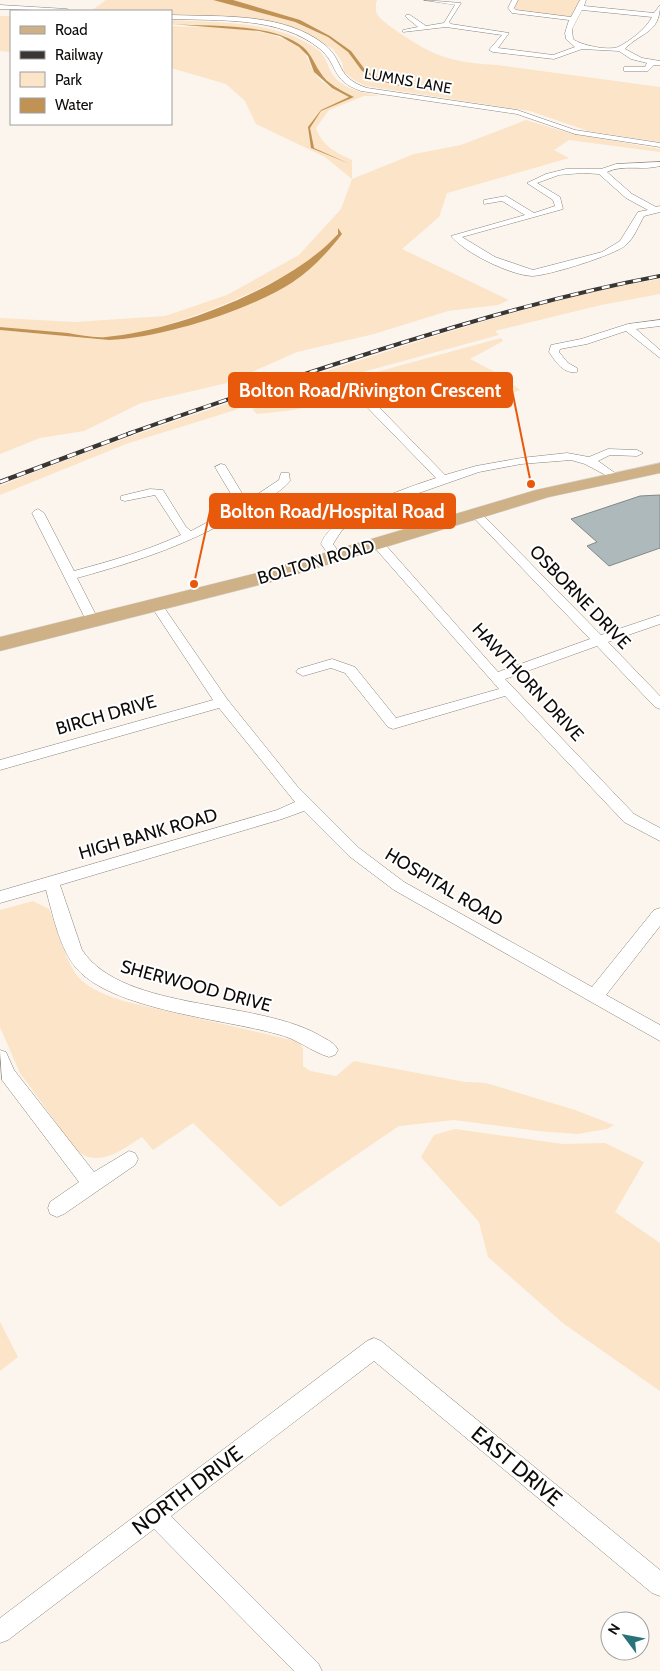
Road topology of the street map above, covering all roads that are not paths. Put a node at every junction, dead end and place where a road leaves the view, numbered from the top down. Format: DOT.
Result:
graph roads {
  1 [pos="427,0"];
  2 [pos="515,0"];
  3 [pos="583,0"];
  4 [pos="0,7"];
  5 [pos="660,7"];
  6 [pos="580,8"];
  7 [pos="50,10"];
  8 [pos="656,15"];
  9 [pos="408,16"];
  10 [pos="172,17"];
  11 [pos="574,19"];
  12 [pos="447,24"];
  13 [pos="422,28"];
  14 [pos="405,30"];
  15 [pos="432,37"];
  16 [pos="581,47"];
  17 [pos="621,49"];
  18 [pos="651,62"];
  19 [pos="660,63"];
  20 [pos="627,69"];
  21 [pos="660,145"];
  22 [pos="658,164"];
  23 [pos="602,172"];
  24 [pos="487,202"];
  25 [pos="658,209"];
  26 [pos="533,216"];
  27 [pos="660,323"];
  28 [pos="628,327"];
  29 [pos="660,355"];
  30 [pos="573,370"];
  31 [pos="366,400"];
  32 [pos="637,453"];
  33 [pos="590,461"];
  34 [pos="221,467"];
  35 [pos="660,468"];
  36 [pos="285,475"];
  37 [pos="611,475"];
  38 [pos="442,478"];
  39 [pos="125,498"];
  40 [pos="249,504"];
  41 [pos="38,513"];
  42 [pos="476,514"];
  43 [pos="188,535"];
  44 [pos="378,544"];
  45 [pos="336,556"];
  46 [pos="70,576"];
  47 [pos="157,606"];
  48 [pos="660,618"];
  49 [pos="93,622"];
  50 [pos="598,640"];
  51 [pos="0,644"];
  52 [pos="303,672"];
  53 [pos="497,677"];
  54 [pos="508,691"];
  55 [pos="222,702"];
  56 [pos="660,704"];
  57 [pos="0,765"];
  58 [pos="305,804"];
  59 [pos="660,835"];
  60 [pos="51,882"];
  61 [pos="0,897"];
  62 [pos="660,914"];
  63 [pos="595,996"];
  64 [pos="660,1034"];
  65 [pos="329,1050"];
  66 [pos="0,1057"];
  67 [pos="129,1159"];
  68 [pos="92,1184"];
  69 [pos="57,1208"];
  70 [pos="374,1348"];
  71 [pos="154,1514"];
  72 [pos="660,1585"];
  73 [pos="0,1632"];
  74 [pos="310,1671"];
  1 -- 12 [label="street"];
  2 -- 11 [label="street"];
  3 -- 6 [label="street"];
  4 -- 7 [label="street"];
  5 -- 8 [label="street"];
  6 -- 8 [label="street"];
  6 -- 11 [label="street"];
  8 -- 17 [label="street"];
  9 -- 13 [label="street"];
  10 -- 21 [label="street, LUMNS LANE"];
  11 -- 16 [label="street"];
  12 -- 13 [label="street"];
  12 -- 16 [label="street"];
  13 -- 14 [label="street"];
  13 -- 15 [label="street"];
  16 -- 17 [label="street"];
  17 -- 18 [label="street"];
  18 -- 19 [label="street"];
  18 -- 20 [label="street"];
  22 -- 23 [label="street"];
  23 -- 25 [label="street"];
  23 -- 26 [label="street"];
  24 -- 26 [label="street"];
  25 -- 26 [label="street"];
  27 -- 28 [label="street"];
  28 -- 29 [label="street"];
  28 -- 30 [label="street"];
  31 -- 38 [label="street"];
  32 -- 33 [label="street"];
  33 -- 37 [label="street"];
  33 -- 38 [label="street"];
  34 -- 40 [label="street"];
  35 -- 37 [label="main road, BOLTON ROAD"];
  36 -- 40 [label="street"];
  37 -- 42 [label="main road, BOLTON ROAD"];
  38 -- 45 [label="street"];
  39 -- 43 [label="street"];
  40 -- 43 [label="street"];
  41 -- 46 [label="street"];
  42 -- 44 [label="main road, BOLTON ROAD"];
  42 -- 50 [label="street, OSBORNE DRIVE"];
  43 -- 46 [label="street"];
  44 -- 45 [label="main road, BOLTON ROAD"];
  44 -- 53 [label="street, HAWTHORN DRIVE"];
  45 -- 47 [label="main road, BOLTON ROAD"];
  46 -- 49 [label="street"];
  47 -- 49 [label="main road, BOLTON ROAD"];
  47 -- 55 [label="street, HOSPITAL ROAD"];
  48 -- 50 [label="street"];
  49 -- 51 [label="main road, BOLTON ROAD"];
  50 -- 53 [label="street"];
  50 -- 56 [label="street, OSBORNE DRIVE"];
  52 -- 54 [label="street"];
  53 -- 54 [label="street, HAWTHORN DRIVE"];
  54 -- 59 [label="street, HAWTHORN DRIVE"];
  55 -- 57 [label="street, BIRCH DRIVE"];
  55 -- 58 [label="street, HOSPITAL ROAD"];
  58 -- 60 [label="street, HIGH BANK ROAD"];
  58 -- 63 [label="street, HOSPITAL ROAD"];
  60 -- 61 [label="street, HIGH BANK ROAD"];
  60 -- 65 [label="street, SHERWOOD DRIVE"];
  62 -- 63 [label="street"];
  63 -- 64 [label="street, HOSPITAL ROAD"];
  66 -- 68 [label="street"];
  67 -- 68 [label="street"];
  68 -- 69 [label="street"];
  70 -- 71 [label="street, NORTH DRIVE"];
  70 -- 72 [label="street, EAST DRIVE"];
  71 -- 73 [label="street, NORTH DRIVE"];
  71 -- 74 [label="street"];
}
